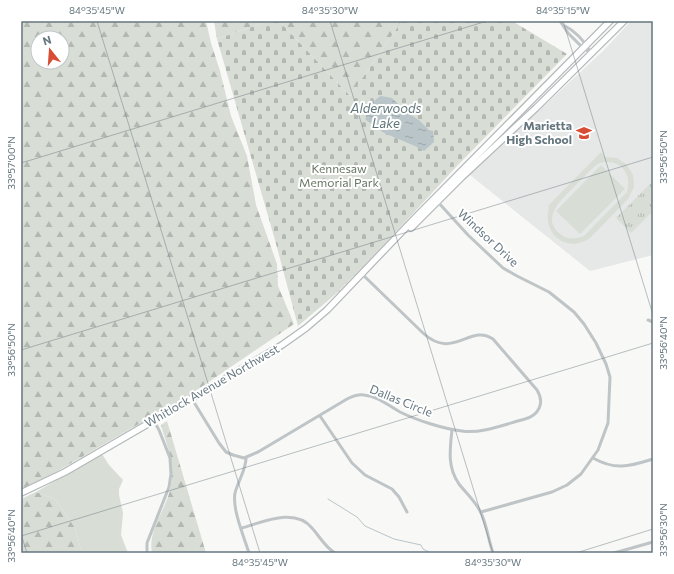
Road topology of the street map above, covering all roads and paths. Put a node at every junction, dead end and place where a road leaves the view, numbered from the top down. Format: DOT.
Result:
graph roads {
  1 [pos="560,21"];
  2 [pos="610,21"];
  3 [pos="624,21"];
  4 [pos="584,46"];
  5 [pos="591,53"];
  6 [pos="436,200"];
  7 [pos="362,274"];
  8 [pos="648,320"];
  9 [pos="653,322"];
  10 [pos="192,398"];
  11 [pos="320,416"];
  12 [pos="154,421"];
  13 [pos="452,430"];
  14 [pos="246,458"];
  15 [pos="593,458"];
  16 [pos="653,459"];
  17 [pos="21,493"];
  18 [pos="406,512"];
  19 [pos="481,512"];
  20 [pos="242,528"];
  21 [pos="653,542"];
  22 [pos="622,552"];
  23 [pos="146,553"];
  24 [pos="249,553"];
  25 [pos="335,553"];
  26 [pos="493,553"];
  27 [pos="614,553"];
  1 -- 4 [label="street"];
  2 -- 4 [label="highway, Whitlock Avenue Northwest"];
  3 -- 5 [label="highway, Whitlock Avenue Northwest"];
  4 -- 5 [label="street"];
  4 -- 6 [label="highway, Whitlock Avenue Northwest"];
  5 -- 6 [label="highway, Whitlock Avenue Northwest"];
  6 -- 7 [label="highway, Whitlock Avenue Northwest"];
  6 -- 15 [label="street, Windsor Drive"];
  7 -- 10 [label="highway, Whitlock Avenue Northwest"];
  7 -- 13 [label="street, Dallas Circle"];
  8 -- 9 [label="street"];
  10 -- 12 [label="highway, Whitlock Avenue Northwest"];
  10 -- 14 [label="street"];
  11 -- 13 [label="street, Dallas Circle"];
  11 -- 14 [label="street, Dallas Circle"];
  11 -- 18 [label="street"];
  12 -- 17 [label="highway, Whitlock Avenue Northwest"];
  12 -- 23 [label="street"];
  13 -- 19 [label="street"];
  14 -- 20 [label="street"];
  15 -- 16 [label="street"];
  15 -- 19 [label="street, Windsor Drive"];
  19 -- 26 [label="street"];
  20 -- 24 [label="street"];
  20 -- 25 [label="street"];
  21 -- 22 [label="street"];
  22 -- 27 [label="street"];
}
